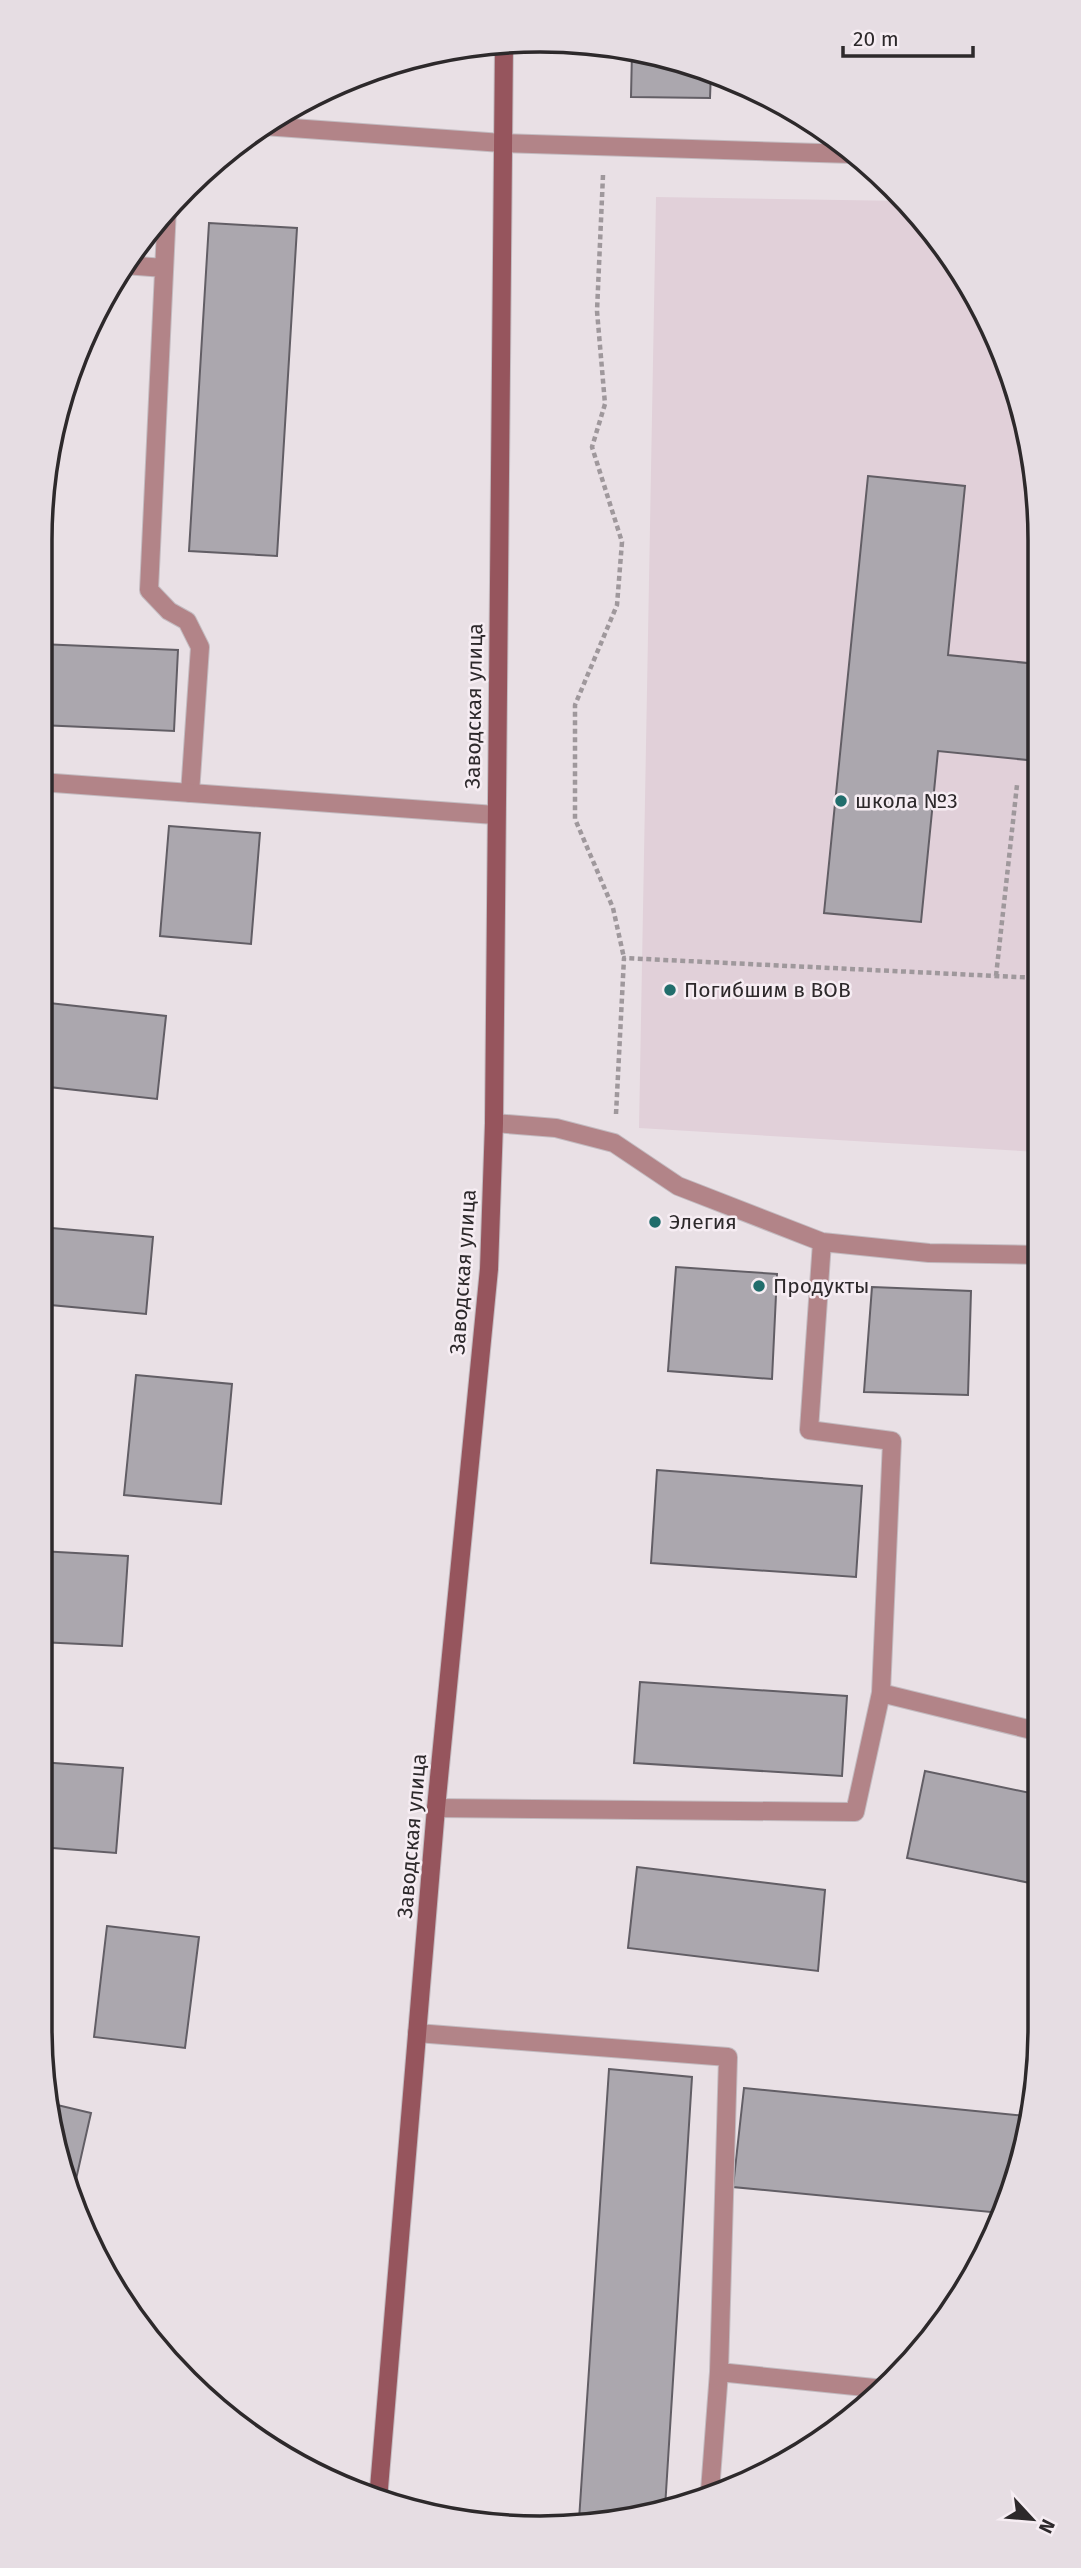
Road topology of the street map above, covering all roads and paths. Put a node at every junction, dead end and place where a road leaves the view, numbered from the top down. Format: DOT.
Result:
graph roads {
  1 [pos="503,55"];
  2 [pos="282,127"];
  3 [pos="502,143"];
  4 [pos="604,146"];
  5 [pos="839,154"];
  6 [pos="166,228"];
  7 [pos="137,266"];
  8 [pos="164,268"];
  9 [pos="52,783"];
  10 [pos="1017,785"];
  11 [pos="190,793"];
  12 [pos="495,815"];
  13 [pos="624,958"];
  14 [pos="996,976"];
  15 [pos="1028,978"];
  16 [pos="494,1123"];
  17 [pos="614,1143"];
  18 [pos="822,1242"];
  19 [pos="1028,1255"];
  20 [pos="881,1693"];
  21 [pos="1028,1729"];
  22 [pos="436,1808"];
  23 [pos="417,2033"];
  24 [pos="719,2372"];
  25 [pos="869,2387"];
  26 [pos="710,2485"];
  27 [pos="378,2488"];
  1 -- 3 [label="main road, Заводская улица"];
  2 -- 3 [label="street"];
  3 -- 4 [label="street"];
  3 -- 12 [label="main road, Заводская улица"];
  4 -- 5 [label="street"];
  4 -- 13 [label="path"];
  6 -- 8 [label="street"];
  7 -- 8 [label="street"];
  8 -- 11 [label="street"];
  9 -- 11 [label="street"];
  10 -- 14 [label="path"];
  11 -- 12 [label="street"];
  12 -- 16 [label="main road, Заводская улица"];
  13 -- 14 [label="path"];
  13 -- 17 [label="path"];
  14 -- 15 [label="path"];
  16 -- 17 [label="street"];
  16 -- 22 [label="main road, Заводская улица"];
  17 -- 18 [label="street"];
  18 -- 19 [label="street"];
  18 -- 20 [label="street"];
  20 -- 21 [label="street"];
  20 -- 22 [label="street"];
  22 -- 23 [label="main road, Заводская улица"];
  23 -- 24 [label="street"];
  23 -- 27 [label="main road, Заводская улица"];
  24 -- 25 [label="street"];
  24 -- 26 [label="street"];
}
